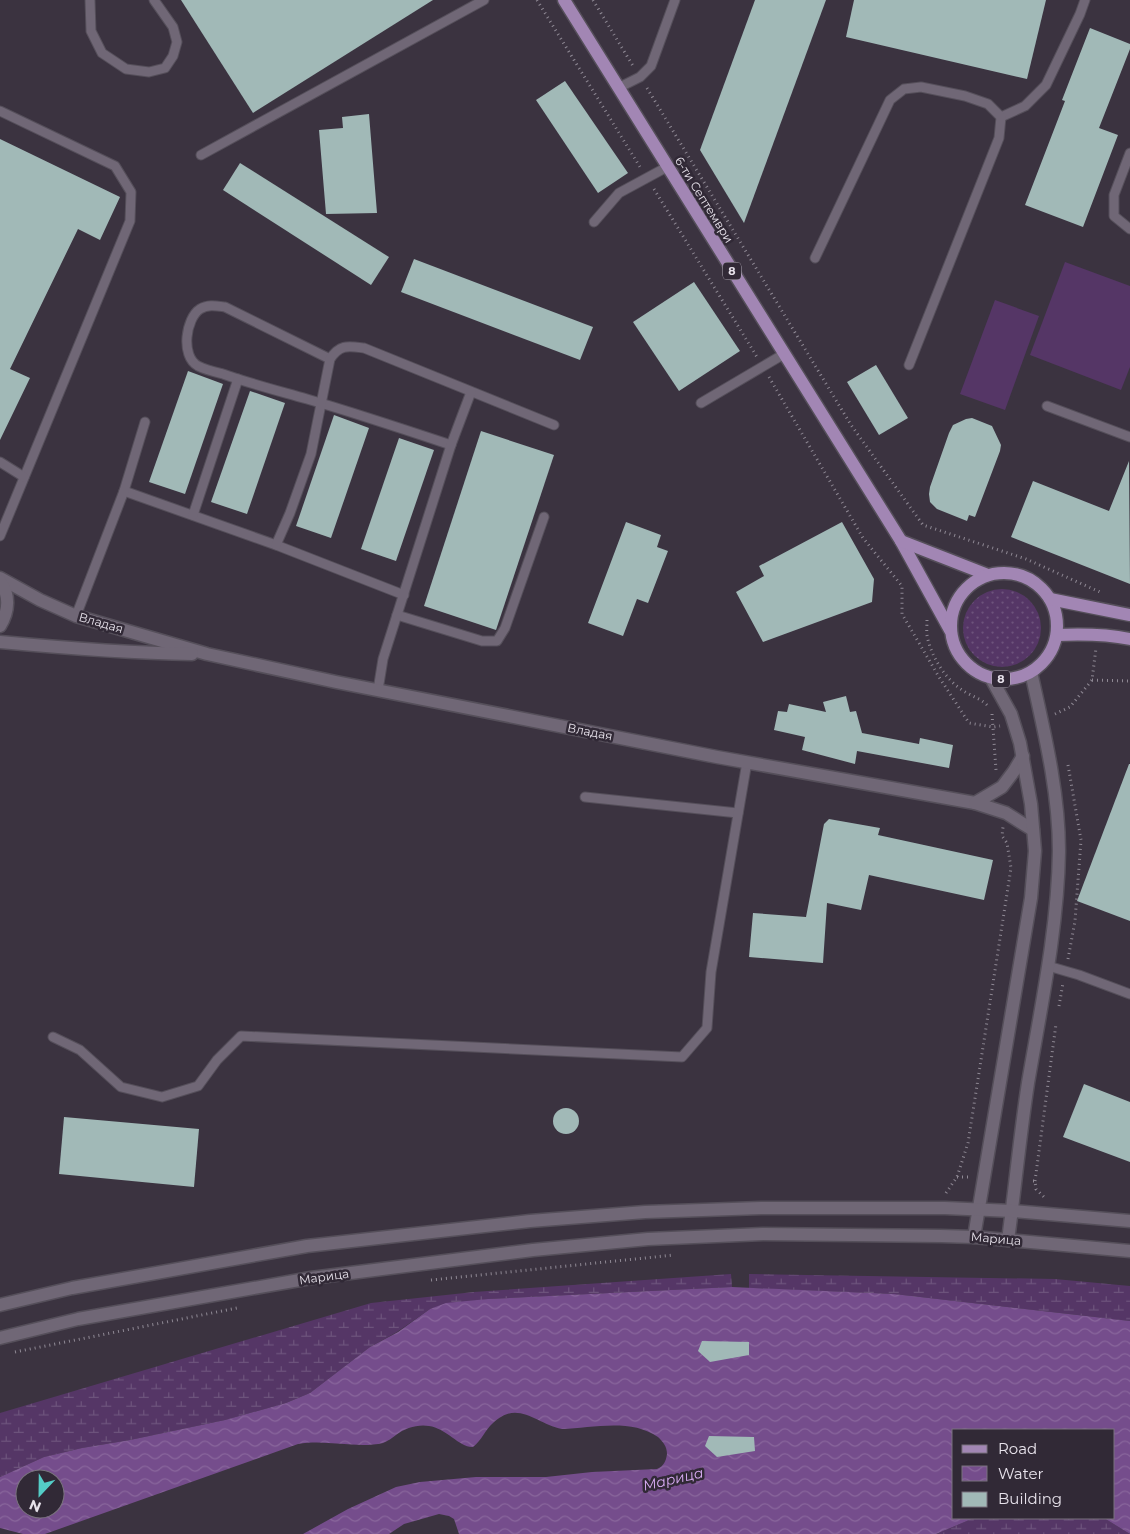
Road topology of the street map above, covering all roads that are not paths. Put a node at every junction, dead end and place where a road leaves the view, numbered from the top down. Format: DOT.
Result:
graph roads {
  1 [pos="90,0"];
  2 [pos="154,0"];
  3 [pos="484,0"];
  4 [pos="564,0"];
  5 [pos="675,0"];
  6 [pos="1085,0"];
  7 [pos="618,88"];
  8 [pos="0,111"];
  9 [pos="1001,117"];
  10 [pos="1130,153"];
  11 [pos="201,154"];
  12 [pos="667,166"];
  13 [pos="594,222"];
  14 [pos="1130,229"];
  15 [pos="815,258"];
  16 [pos="784,354"];
  17 [pos="330,359"];
  18 [pos="909,365"];
  19 [pos="238,379"];
  20 [pos="471,392"];
  21 [pos="321,403"];
  22 [pos="701,403"];
  23 [pos="1047,406"];
  24 [pos="145,422"];
  25 [pos="554,425"];
  26 [pos="1130,437"];
  27 [pos="452,445"];
  28 [pos="0,462"];
  29 [pos="24,477"];
  30 [pos="124,491"];
  31 [pos="193,515"];
  32 [pos="544,516"];
  33 [pos="0,536"];
  34 [pos="901,541"];
  35 [pos="276,545"];
  36 [pos="988,575"];
  37 [pos="0,579"];
  38 [pos="404,595"];
  39 [pos="1050,599"];
  40 [pos="1130,615"];
  41 [pos="76,616"];
  42 [pos="398,616"];
  43 [pos="0,626"];
  44 [pos="950,630"];
  45 [pos="1057,635"];
  46 [pos="1130,638"];
  47 [pos="0,642"];
  48 [pos="207,654"];
  49 [pos="1031,672"];
  50 [pos="990,678"];
  51 [pos="378,690"];
  52 [pos="1023,756"];
  53 [pos="747,762"];
  54 [pos="585,797"];
  55 [pos="975,803"];
  56 [pos="738,813"];
  57 [pos="1034,830"];
  58 [pos="1048,966"];
  59 [pos="1130,994"];
  60 [pos="53,1038"];
  61 [pos="978,1209"];
  62 [pos="1012,1211"];
  63 [pos="1130,1221"];
  64 [pos="974,1237"];
  65 [pos="1008,1240"];
  66 [pos="1130,1251"];
  67 [pos="0,1305"];
  68 [pos="0,1338"];
  1 -- 2 [label="lane"];
  3 -- 11 [label="lane"];
  4 -- 7 [label="main road, 6-ти Септември / 8"];
  5 -- 7 [label="lane"];
  6 -- 9 [label="lane"];
  7 -- 12 [label="main road, 6-ти Септември / 8"];
  8 -- 29 [label="lane"];
  9 -- 15 [label="lane"];
  9 -- 18 [label="lane"];
  10 -- 14 [label="lane"];
  12 -- 13 [label="lane"];
  12 -- 16 [label="main road, 6-ти Септември / 8"];
  16 -- 22 [label="lane"];
  16 -- 34 [label="main road, 6-ти Септември / 8"];
  17 -- 19 [label="lane"];
  17 -- 20 [label="lane"];
  17 -- 21 [label="lane"];
  19 -- 21 [label="lane"];
  19 -- 31 [label="lane"];
  20 -- 25 [label="lane"];
  20 -- 27 [label="lane"];
  21 -- 27 [label="lane"];
  21 -- 35 [label="lane"];
  23 -- 26 [label="lane"];
  24 -- 30 [label="lane"];
  27 -- 38 [label="lane"];
  28 -- 29 [label="lane"];
  29 -- 33 [label="lane"];
  30 -- 31 [label="lane"];
  30 -- 41 [label="lane"];
  31 -- 35 [label="lane"];
  32 -- 42 [label="lane"];
  34 -- 36 [label="main road"];
  34 -- 44 [label="main road, 6-ти Септември / 8"];
  35 -- 38 [label="lane"];
  36 -- 39 [label="main road"];
  36 -- 44 [label="main road"];
  37 -- 41 [label="street, Владая"];
  37 -- 43 [label="street, Владая"];
  38 -- 42 [label="lane"];
  39 -- 40 [label="main road"];
  39 -- 45 [label="main road, 8"];
  41 -- 48 [label="street, Владая"];
  42 -- 51 [label="lane"];
  44 -- 50 [label="main road, 8"];
  45 -- 46 [label="main road"];
  45 -- 49 [label="main road, 8"];
  47 -- 48 [label="street, Владая"];
  48 -- 51 [label="street, Владая"];
  49 -- 50 [label="main road, 8"];
  49 -- 58 [label="street"];
  50 -- 52 [label="street"];
  51 -- 53 [label="street, Владая"];
  52 -- 55 [label="street"];
  52 -- 57 [label="street"];
  53 -- 55 [label="street, Владая"];
  53 -- 56 [label="lane"];
  54 -- 56 [label="lane"];
  55 -- 57 [label="street, Владая"];
  56 -- 60 [label="lane"];
  57 -- 61 [label="street"];
  58 -- 59 [label="lane"];
  58 -- 62 [label="street"];
  61 -- 62 [label="street"];
  61 -- 64 [label="street"];
  61 -- 67 [label="street"];
  62 -- 63 [label="street"];
  62 -- 65 [label="street"];
  64 -- 65 [label="street, Марица"];
  64 -- 68 [label="street, Марица"];
  65 -- 66 [label="street, Марица"];
}
